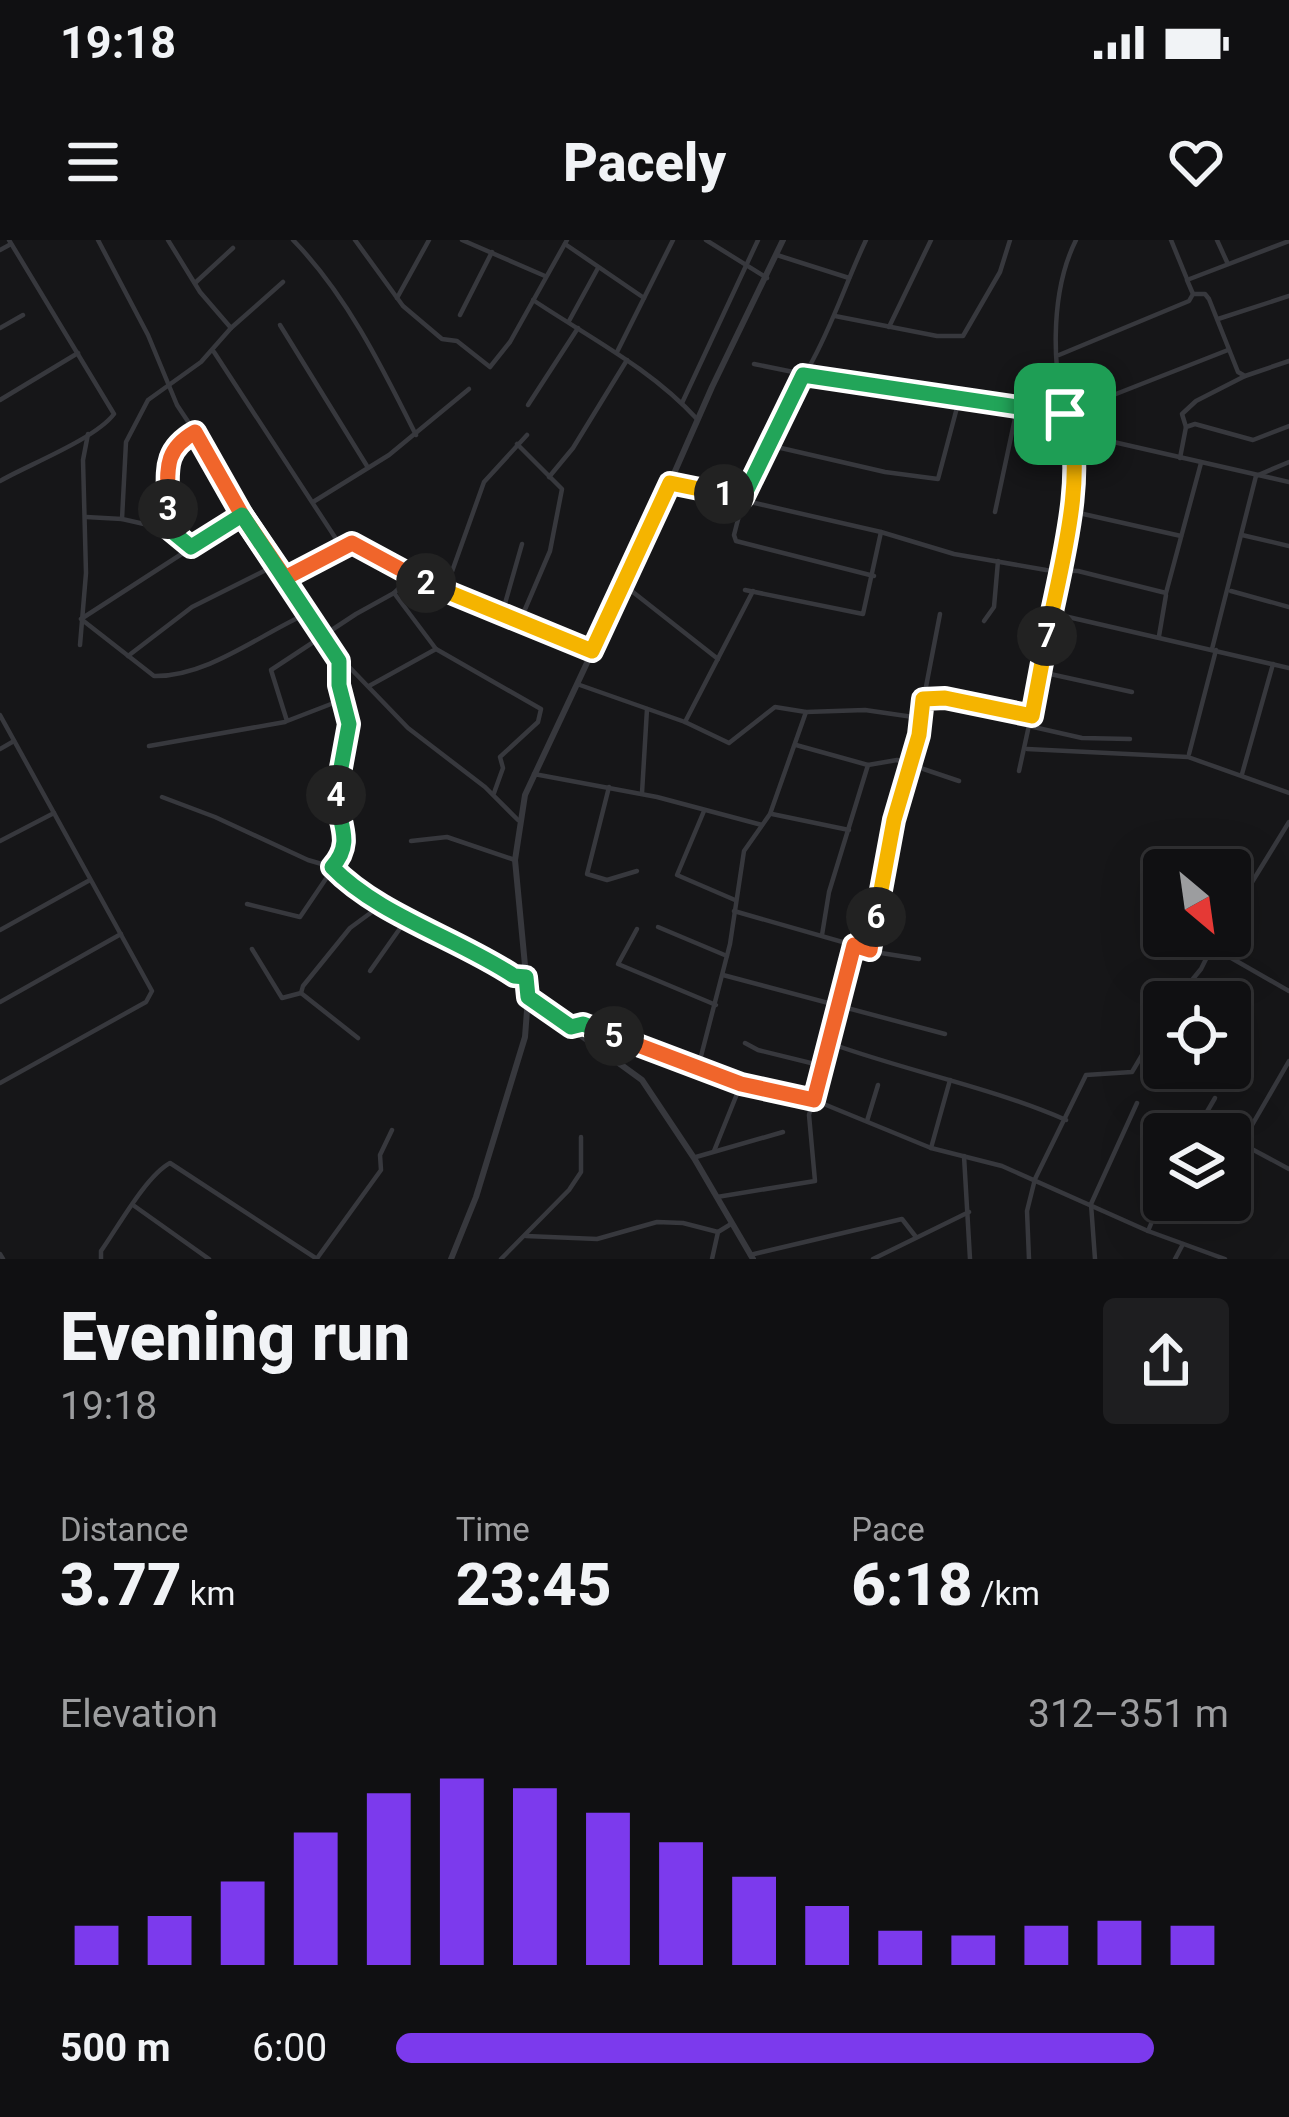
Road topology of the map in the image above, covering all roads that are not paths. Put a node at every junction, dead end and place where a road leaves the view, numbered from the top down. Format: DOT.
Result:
graph roads {
  1 [pos="98,240"];
  2 [pos="168,240"];
  3 [pos="293,240"];
  4 [pos="355,240"];
  5 [pos="428,240"];
  6 [pos="462,240"];
  7 [pos="674,240"];
  8 [pos="706,240"];
  9 [pos="758,240"];
  10 [pos="783,240"];
  11 [pos="866,240"];
  12 [pos="931,240"];
  13 [pos="1010,240"];
  14 [pos="1076,240"];
  15 [pos="1171,240"];
  16 [pos="1217,240"];
  17 [pos="1289,241"];
  18 [pos="10,242"];
  19 [pos="566,242"];
  20 [pos="233,248"];
  21 [pos="0,250"];
  22 [pos="492,252"];
  23 [pos="777,255"];
  24 [pos="1227,263"];
  25 [pos="746,264"];
  26 [pos="598,268"];
  27 [pos="545,276"];
  28 [pos="767,278"];
  29 [pos="849,278"];
  30 [pos="1187,280"];
  31 [pos="283,282"];
  32 [pos="195,283"];
  33 [pos="1193,294"];
  34 [pos="1289,296"];
  35 [pos="397,298"];
  36 [pos="644,298"];
  37 [pos="533,300"];
  38 [pos="22,315"];
  39 [pos="460,316"];
  40 [pos="835,316"];
  41 [pos="1218,319"];
  42 [pos="568,322"];
  43 [pos="280,325"];
  44 [pos="889,327"];
  45 [pos="0,328"];
  46 [pos="231,328"];
  47 [pos="578,328"];
  48 [pos="213,350"];
  49 [pos="1228,350"];
  50 [pos="617,352"];
  51 [pos="78,353"];
  52 [pos="1059,355"];
  53 [pos="627,360"];
  54 [pos="1289,361"];
  55 [pos="754,364"];
  56 [pos="803,375"];
  57 [pos="1245,376"];
  58 [pos="167,384"];
  59 [pos="469,389"];
  60 [pos="0,400"];
  61 [pos="959,400"];
  62 [pos="682,403"];
  63 [pos="528,405"];
  64 [pos="1018,409"];
  65 [pos="1065,414"];
  66 [pos="697,419"];
  67 [pos="1289,426"];
  68 [pos="1186,427"];
  69 [pos="195,432"];
  70 [pos="1074,433"];
  71 [pos="88,434"];
  72 [pos="416,435"];
  73 [pos="527,435"];
  74 [pos="518,444"];
  75 [pos="768,445"];
  76 [pos="1180,458"];
  77 [pos="1289,462"];
  78 [pos="1201,463"];
  79 [pos="367,466"];
  80 [pos="1256,476"];
  81 [pos="549,477"];
  82 [pos="0,481"];
  83 [pos="1289,482"];
  84 [pos="670,483"];
  85 [pos="743,498"];
  86 [pos="313,502"];
  87 [pos="1070,511"];
  88 [pos="995,512"];
  89 [pos="242,515"];
  90 [pos="84,517"];
  91 [pos="122,519"];
  92 [pos="168,528"];
  93 [pos="881,532"];
  94 [pos="1242,535"];
  95 [pos="1181,536"];
  96 [pos="522,544"];
  97 [pos="1289,546"];
  98 [pos="191,547"];
  99 [pos="342,548"];
  100 [pos="998,561"];
  101 [pos="277,565"];
  102 [pos="1063,570"];
  103 [pos="874,576"];
  104 [pos="411,577"];
  105 [pos="285,578"];
  106 [pos="624,585"];
  107 [pos="745,590"];
  108 [pos="445,591"];
  109 [pos="753,591"];
  110 [pos="1229,591"];
  111 [pos="394,593"];
  112 [pos="1166,593"];
  113 [pos="1289,607"];
  114 [pos="1052,613"];
  115 [pos="308,614"];
  116 [pos="502,614"];
  117 [pos="940,614"];
  118 [pos="81,619"];
  119 [pos="520,621"];
  120 [pos="984,621"];
  121 [pos="323,637"];
  122 [pos="1159,637"];
  123 [pos="80,645"];
  124 [pos="436,649"];
  125 [pos="1214,649"];
  126 [pos="592,651"];
  127 [pos="128,656"];
  128 [pos="719,660"];
  129 [pos="339,661"];
  130 [pos="1273,664"];
  131 [pos="1289,668"];
  132 [pos="1041,672"];
  133 [pos="577,684"];
  134 [pos="369,686"];
  135 [pos="1132,692"];
  136 [pos="344,699"];
  137 [pos="923,699"];
  138 [pos="647,709"];
  139 [pos="806,712"];
  140 [pos="0,715"];
  141 [pos="1032,716"];
  142 [pos="920,718"];
  143 [pos="287,721"];
  144 [pos="685,722"];
  145 [pos="1029,726"];
  146 [pos="1130,739"];
  147 [pos="14,742"];
  148 [pos="796,745"];
  149 [pos="149,746"];
  150 [pos="1027,748"];
  151 [pos="0,749"];
  152 [pos="1188,757"];
  153 [pos="911,764"];
  154 [pos="868,765"];
  155 [pos="1019,772"];
  156 [pos="534,774"];
  157 [pos="1243,774"];
  158 [pos="959,781"];
  159 [pos="609,787"];
  160 [pos="1289,793"];
  161 [pos="494,794"];
  162 [pos="642,794"];
  163 [pos="162,797"];
  164 [pos="704,811"];
  165 [pos="54,813"];
  166 [pos="770,814"];
  167 [pos="518,820"];
  168 [pos="1289,822"];
  169 [pos="762,825"];
  170 [pos="849,830"];
  171 [pos="411,841"];
  172 [pos="0,842"];
  173 [pos="515,860"];
  174 [pos="332,867"];
  175 [pos="637,872"];
  176 [pos="90,880"];
  177 [pos="1251,884"];
  178 [pos="735,900"];
  179 [pos="247,904"];
  180 [pos="380,906"];
  181 [pos="734,911"];
  182 [pos="408,917"];
  183 [pos="658,927"];
  184 [pos="637,929"];
  185 [pos="0,930"];
  186 [pos="121,934"];
  187 [pos="822,935"];
  188 [pos="854,945"];
  189 [pos="252,950"];
  190 [pos="870,950"];
  191 [pos="727,956"];
  192 [pos="1231,957"];
  193 [pos="920,959"];
  194 [pos="370,971"];
  195 [pos="723,975"];
  196 [pos="526,977"];
  197 [pos="1289,991"];
  198 [pos="302,994"];
  199 [pos="528,997"];
  200 [pos="0,1002"];
  201 [pos="716,1005"];
  202 [pos="840,1006"];
  203 [pos="571,1027"];
  204 [pos="945,1034"];
  205 [pos="358,1038"];
  206 [pos="745,1043"];
  207 [pos="830,1043"];
  208 [pos="1143,1053"];
  209 [pos="1289,1061"];
  210 [pos="698,1066"];
  211 [pos="823,1066"];
  212 [pos="950,1080"];
  213 [pos="0,1083"];
  214 [pos="741,1084"];
  215 [pos="878,1084"];
  216 [pos="1214,1098"];
  217 [pos="814,1100"];
  218 [pos="1137,1103"];
  219 [pos="1206,1113"];
  220 [pos="1066,1120"];
  221 [pos="866,1121"];
  222 [pos="392,1130"];
  223 [pos="783,1132"];
  224 [pos="581,1137"];
  225 [pos="931,1148"];
  226 [pos="714,1152"];
  227 [pos="964,1156"];
  228 [pos="694,1158"];
  229 [pos="1289,1169"];
  230 [pos="1035,1179"];
  231 [pos="717,1197"];
  232 [pos="1091,1204"];
  233 [pos="134,1205"];
  234 [pos="969,1212"];
  235 [pos="1153,1221"];
  236 [pos="731,1224"];
  237 [pos="718,1232"];
  238 [pos="1148,1232"];
  239 [pos="526,1236"];
  240 [pos="916,1237"];
  241 [pos="1183,1244"];
  242 [pos="454,1257"];
  243 [pos="752,1257"];
  244 [pos="876,1258"];
  245 [pos="101,1259"];
  246 [pos="209,1259"];
  247 [pos="317,1259"];
  248 [pos="501,1259"];
  249 [pos="712,1259"];
  250 [pos="970,1259"];
  251 [pos="1029,1259"];
  252 [pos="1095,1259"];
  253 [pos="1175,1259"];
  254 [pos="1225,1259"];
  1 -- 58 [label="street"];
  2 -- 32 [label="street"];
  3 -- 72 [label="street"];
  4 -- 35 [label="street"];
  5 -- 35 [label="street"];
  6 -- 22 [label="street"];
  7 -- 36 [label="street"];
  8 -- 25 [label="street"];
  9 -- 25 [label="street"];
  10 -- 23 [label="street"];
  11 -- 29 [label="street"];
  12 -- 44 [label="street"];
  13 -- 44 [label="street"];
  14 -- 52 [label="street"];
  15 -- 30 [label="street"];
  16 -- 24 [label="street"];
  17 -- 24 [label="street"];
  18 -- 21 [label="street"];
  18 -- 51 [label="street"];
  19 -- 26 [label="street"];
  19 -- 27 [label="street"];
  20 -- 32 [label="street"];
  22 -- 27 [label="street"];
  22 -- 39 [label="street"];
  23 -- 28 [label="street"];
  23 -- 29 [label="street"];
  24 -- 30 [label="street"];
  25 -- 28 [label="street"];
  25 -- 62 [label="street"];
  26 -- 36 [label="street"];
  26 -- 42 [label="street"];
  27 -- 37 [label="street"];
  28 -- 66 [label="street"];
  29 -- 40 [label="street"];
  30 -- 33 [label="street"];
  31 -- 46 [label="street"];
  32 -- 46 [label="street"];
  33 -- 41 [label="street"];
  33 -- 52 [label="street"];
  34 -- 41 [label="street"];
  35 -- 37 [label="street"];
  36 -- 50 [label="street"];
  37 -- 42 [label="street"];
  38 -- 45 [label="street"];
  40 -- 44 [label="street"];
  40 -- 56 [label="street"];
  41 -- 49 [label="street"];
  42 -- 47 [label="street"];
  43 -- 79 [label="street"];
  46 -- 48 [label="street"];
  47 -- 50 [label="street"];
  47 -- 63 [label="street"];
  48 -- 58 [label="street"];
  48 -- 86 [label="street"];
  49 -- 57 [label="street"];
  49 -- 65 [label="street"];
  50 -- 53 [label="street"];
  51 -- 60 [label="street"];
  51 -- 71 [label="street"];
  52 -- 65 [label="street"];
  53 -- 62 [label="street"];
  53 -- 81 [label="street"];
  54 -- 57 [label="street"];
  55 -- 56 [label="street"];
  56 -- 61 [label="street"];
  56 -- 75 [label="street"];
  57 -- 68 [label="street"];
  58 -- 69 [label="street"];
  58 -- 91 [label="street"];
  59 -- 72 [label="street"];
  61 -- 64 [label="street"];
  61 -- 75 [label="street"];
  62 -- 66 [label="street"];
  64 -- 65 [label="street"];
  64 -- 88 [label="street"];
  65 -- 70 [label="street"];
  66 -- 84 [label="street"];
  67 -- 68 [label="street"];
  68 -- 76 [label="street"];
  69 -- 89 [label="street"];
  69 -- 92 [label="street"];
  70 -- 76 [label="street"];
  70 -- 87 [label="street"];
  71 -- 82 [label="street"];
  71 -- 90 [label="street"];
  72 -- 79 [label="street"];
  73 -- 74 [label="street"];
  74 -- 81 [label="street"];
  74 -- 108 [label="street"];
  75 -- 85 [label="street"];
  76 -- 78 [label="street"];
  77 -- 80 [label="street"];
  78 -- 80 [label="street"];
  78 -- 95 [label="street"];
  79 -- 86 [label="street"];
  80 -- 83 [label="street"];
  80 -- 94 [label="street"];
  81 -- 119 [label="street"];
  84 -- 85 [label="street"];
  84 -- 106 [label="street"];
  85 -- 93 [label="street"];
  85 -- 103 [label="street"];
  86 -- 99 [label="street"];
  87 -- 95 [label="street"];
  87 -- 102 [label="street"];
  89 -- 98 [label="street"];
  89 -- 101 [label="street"];
  90 -- 91 [label="street"];
  90 -- 118 [label="street"];
  91 -- 92 [label="street"];
  92 -- 98 [label="street"];
  93 -- 100 [label="street"];
  93 -- 103 [label="street"];
  94 -- 97 [label="street"];
  94 -- 110 [label="street"];
  95 -- 112 [label="street"];
  96 -- 116 [label="street"];
  98 -- 118 [label="street"];
  99 -- 104 [label="street"];
  99 -- 105 [label="street"];
  100 -- 102 [label="street"];
  100 -- 120 [label="street"];
  101 -- 105 [label="street"];
  101 -- 127 [label="street"];
  102 -- 112 [label="street"];
  102 -- 114 [label="street"];
  103 -- 109 [label="street"];
  104 -- 108 [label="street"];
  104 -- 111 [label="street"];
  105 -- 115 [label="street"];
  106 -- 126 [label="street"];
  106 -- 128 [label="street"];
  107 -- 109 [label="street"];
  108 -- 116 [label="street"];
  109 -- 128 [label="street"];
  110 -- 113 [label="street"];
  110 -- 125 [label="street"];
  111 -- 121 [label="street"];
  111 -- 124 [label="street"];
  112 -- 122 [label="street"];
  114 -- 122 [label="street"];
  114 -- 132 [label="street"];
  115 -- 121 [label="street"];
  115 -- 127 [label="street"];
  116 -- 119 [label="street"];
  117 -- 137 [label="street"];
  118 -- 123 [label="street"];
  118 -- 127 [label="street"];
  119 -- 126 [label="street"];
  121 -- 129 [label="street"];
  121 -- 143 [label="street"];
  122 -- 125 [label="street"];
  124 -- 134 [label="street"];
  124 -- 161 [label="street"];
  125 -- 130 [label="street"];
  125 -- 152 [label="street"];
  126 -- 133 [label="street"];
  128 -- 144 [label="street"];
  129 -- 134 [label="street"];
  129 -- 136 [label="street"];
  130 -- 131 [label="street"];
  130 -- 157 [label="street"];
  132 -- 135 [label="street"];
  132 -- 141 [label="street"];
  133 -- 138 [label="street"];
  133 -- 156 [label="street"];
  134 -- 161 [label="street"];
  136 -- 143 [label="street"];
  136 -- 174 [label="street"];
  137 -- 141 [label="street"];
  137 -- 142 [label="street"];
  138 -- 144 [label="street"];
  138 -- 162 [label="street"];
  139 -- 142 [label="street"];
  139 -- 144 [label="street"];
  139 -- 148 [label="street"];
  140 -- 147 [label="street"];
  141 -- 145 [label="street"];
  142 -- 153 [label="street"];
  143 -- 149 [label="street"];
  145 -- 146 [label="street"];
  145 -- 150 [label="street"];
  147 -- 151 [label="street"];
  147 -- 165 [label="street"];
  148 -- 154 [label="street"];
  148 -- 166 [label="street"];
  150 -- 152 [label="street"];
  150 -- 155 [label="street"];
  152 -- 157 [label="street"];
  153 -- 154 [label="street"];
  153 -- 158 [label="street"];
  153 -- 190 [label="street"];
  154 -- 170 [label="street"];
  156 -- 159 [label="street"];
  156 -- 167 [label="street"];
  157 -- 160 [label="street"];
  159 -- 162 [label="street"];
  159 -- 175 [label="street"];
  161 -- 167 [label="street"];
  162 -- 164 [label="street"];
  163 -- 174 [label="street"];
  164 -- 169 [label="street"];
  164 -- 178 [label="street"];
  165 -- 172 [label="street"];
  165 -- 176 [label="street"];
  166 -- 169 [label="street"];
  166 -- 170 [label="street"];
  167 -- 173 [label="street"];
  168 -- 177 [label="street"];
  169 -- 178 [label="street"];
  170 -- 187 [label="street"];
  171 -- 173 [label="street"];
  173 -- 196 [label="street"];
  174 -- 179 [label="street"];
  174 -- 180 [label="street"];
  176 -- 185 [label="street"];
  176 -- 186 [label="street"];
  178 -- 181 [label="street"];
  180 -- 182 [label="street"];
  180 -- 198 [label="street"];
  181 -- 187 [label="street"];
  181 -- 191 [label="street"];
  182 -- 194 [label="street"];
  182 -- 196 [label="street"];
  183 -- 191 [label="street"];
  184 -- 201 [label="street"];
  186 -- 200 [label="street"];
  186 -- 213 [label="street"];
  187 -- 188 [label="street"];
  188 -- 190 [label="street"];
  188 -- 202 [label="street"];
  189 -- 198 [label="street"];
  190 -- 193 [label="street"];
  191 -- 195 [label="street"];
  192 -- 197 [label="street"];
  195 -- 201 [label="street"];
  195 -- 202 [label="street"];
  196 -- 199 [label="street"];
  198 -- 205 [label="street"];
  199 -- 203 [label="street"];
  199 -- 242 [label="street"];
  201 -- 210 [label="street"];
  202 -- 204 [label="street"];
  202 -- 207 [label="street"];
  203 -- 210 [label="street"];
  203 -- 228 [label="street"];
  206 -- 211 [label="street"];
  207 -- 211 [label="street"];
  207 -- 212 [label="street"];
  208 -- 220 [label="street"];
  209 -- 229 [label="street"];
  210 -- 214 [label="street"];
  211 -- 217 [label="street"];
  212 -- 220 [label="street"];
  212 -- 225 [label="street"];
  214 -- 217 [label="street"];
  214 -- 226 [label="street"];
  215 -- 221 [label="street"];
  216 -- 219 [label="street"];
  217 -- 221 [label="street"];
  217 -- 231 [label="street"];
  218 -- 232 [label="street"];
  220 -- 230 [label="street"];
  221 -- 225 [label="street"];
  222 -- 247 [label="street"];
  223 -- 226 [label="street"];
  224 -- 239 [label="street"];
  225 -- 227 [label="street"];
  226 -- 228 [label="street"];
  227 -- 230 [label="street"];
  227 -- 234 [label="street"];
  228 -- 231 [label="street"];
  230 -- 232 [label="street"];
  230 -- 251 [label="street"];
  231 -- 236 [label="street"];
  232 -- 238 [label="street"];
  232 -- 252 [label="street"];
  233 -- 245 [label="street"];
  233 -- 246 [label="street"];
  233 -- 247 [label="street"];
  234 -- 240 [label="street"];
  234 -- 250 [label="street"];
  235 -- 238 [label="street"];
  236 -- 237 [label="street"];
  236 -- 243 [label="street"];
  237 -- 239 [label="street"];
  237 -- 249 [label="street"];
  238 -- 241 [label="street"];
  239 -- 248 [label="street"];
  240 -- 243 [label="street"];
  240 -- 244 [label="street"];
  241 -- 253 [label="street"];
  241 -- 254 [label="street"];
}
